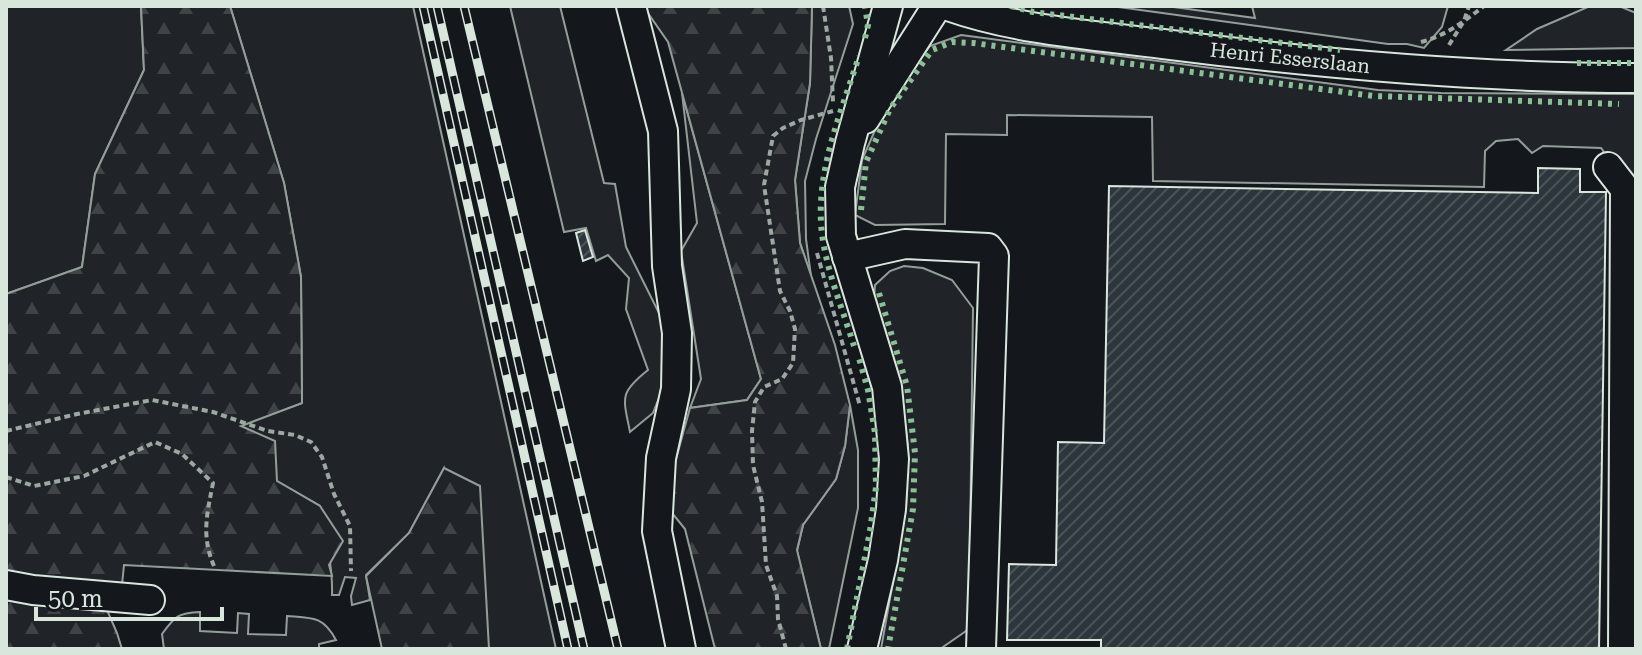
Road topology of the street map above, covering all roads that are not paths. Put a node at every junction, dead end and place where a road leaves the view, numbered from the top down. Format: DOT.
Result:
graph roads {
  1 [pos="631,6"];
  2 [pos="888,6"];
  3 [pos="937,6"];
  4 [pos="948,6"];
  5 [pos="1636,78"];
  6 [pos="850,143"];
  7 [pos="1608,167"];
  8 [pos="847,257"];
  9 [pos="6,585"];
  10 [pos="150,600"];
  11 [pos="681,649"];
  12 [pos="862,649"];
  13 [pos="981,649"];
  14 [pos="1623,649"];
  1 -- 11 [label="street"];
  2 -- 6 [label="street"];
  3 -- 6 [label="street"];
  4 -- 5 [label="street, Henri Esserslaan"];
  6 -- 8 [label="street"];
  7 -- 14 [label="street"];
  8 -- 12 [label="street"];
  8 -- 13 [label="street"];
  9 -- 10 [label="street"];
}
